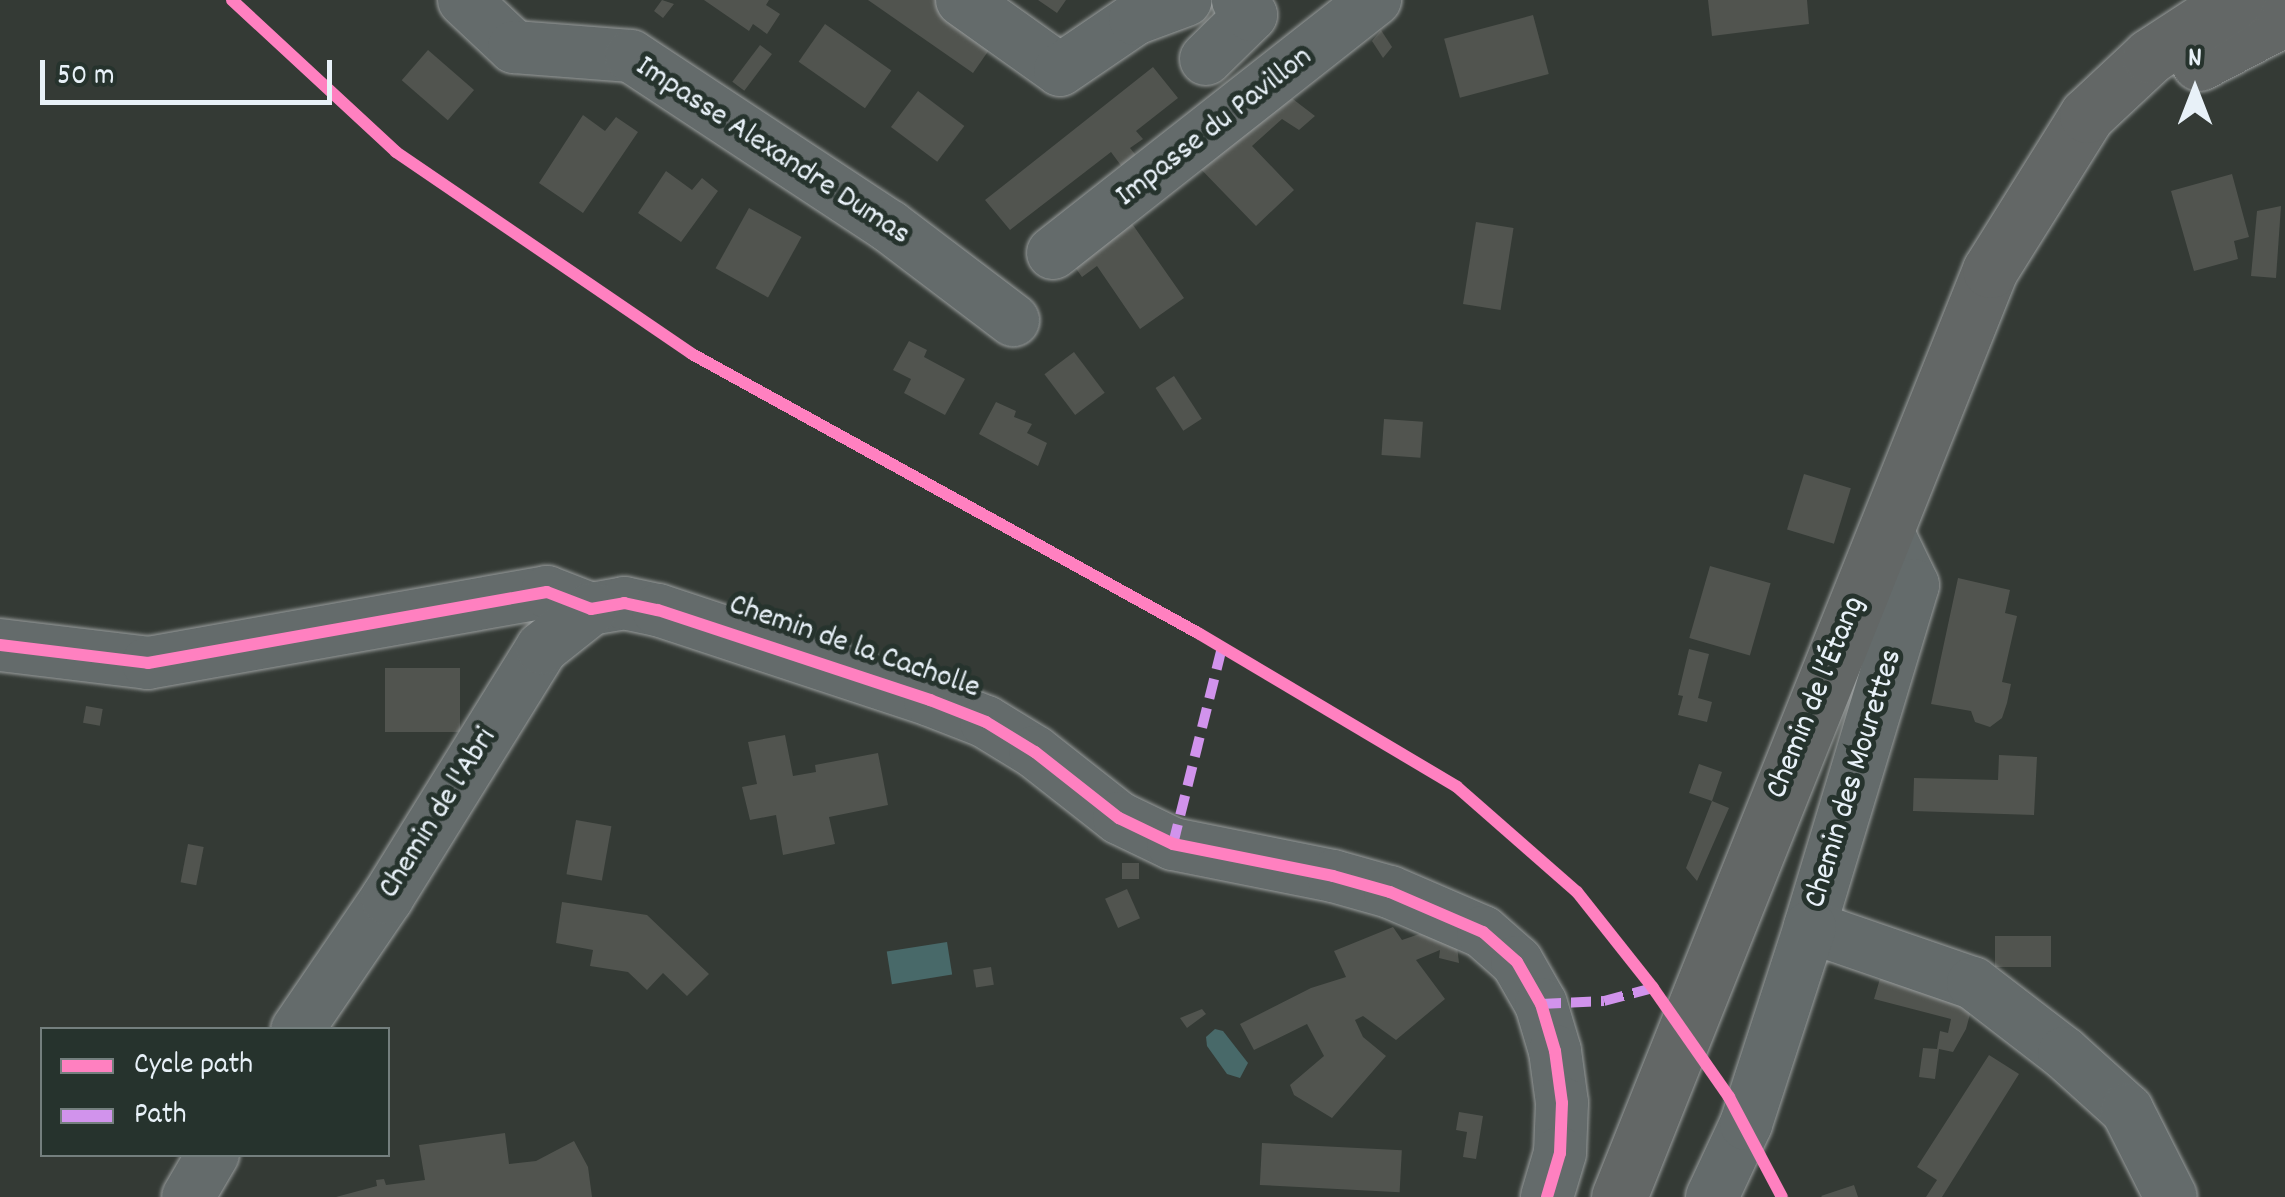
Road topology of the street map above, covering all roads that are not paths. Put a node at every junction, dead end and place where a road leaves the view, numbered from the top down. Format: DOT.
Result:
graph roads {
  1 [pos="464,0"];
  2 [pos="962,0"];
  3 [pos="1186,0"];
  4 [pos="1238,0"];
  5 [pos="1375,0"];
  6 [pos="2236,0"];
  7 [pos="2285,18"];
  8 [pos="1206,59"];
  9 [pos="2027,204"];
  10 [pos="1052,253"];
  11 [pos="1014,320"];
  12 [pos="1886,529"];
  13 [pos="592,609"];
  14 [pos="0,645"];
  15 [pos="1810,928"];
  16 [pos="298,1027"];
  17 [pos="211,1157"];
  18 [pos="188,1197"];
  19 [pos="1547,1197"];
  20 [pos="1618,1197"];
  21 [pos="1712,1197"];
  22 [pos="2171,1197"];
  1 -- 11 [label="street, Impasse Alexandre Dumas"];
  2 -- 3 [label="street"];
  4 -- 8 [label="street"];
  5 -- 10 [label="street, Impasse du Pavillon"];
  6 -- 9 [label="main road, Chemin de l’Étang"];
  7 -- 9 [label="main road, Chemin de l’Étang"];
  9 -- 12 [label="main road, Chemin de l’Étang"];
  12 -- 15 [label="street, Chemin des Mourettes"];
  12 -- 20 [label="main road, Chemin de l’Étang"];
  13 -- 14 [label="street, Chemin de la Cacholle"];
  13 -- 16 [label="street, Chemin de l'Abri"];
  13 -- 19 [label="street, Chemin de la Cacholle"];
  15 -- 21 [label="street"];
  15 -- 22 [label="street, Chemin des Mourettes"];
  17 -- 18 [label="street"];
}
